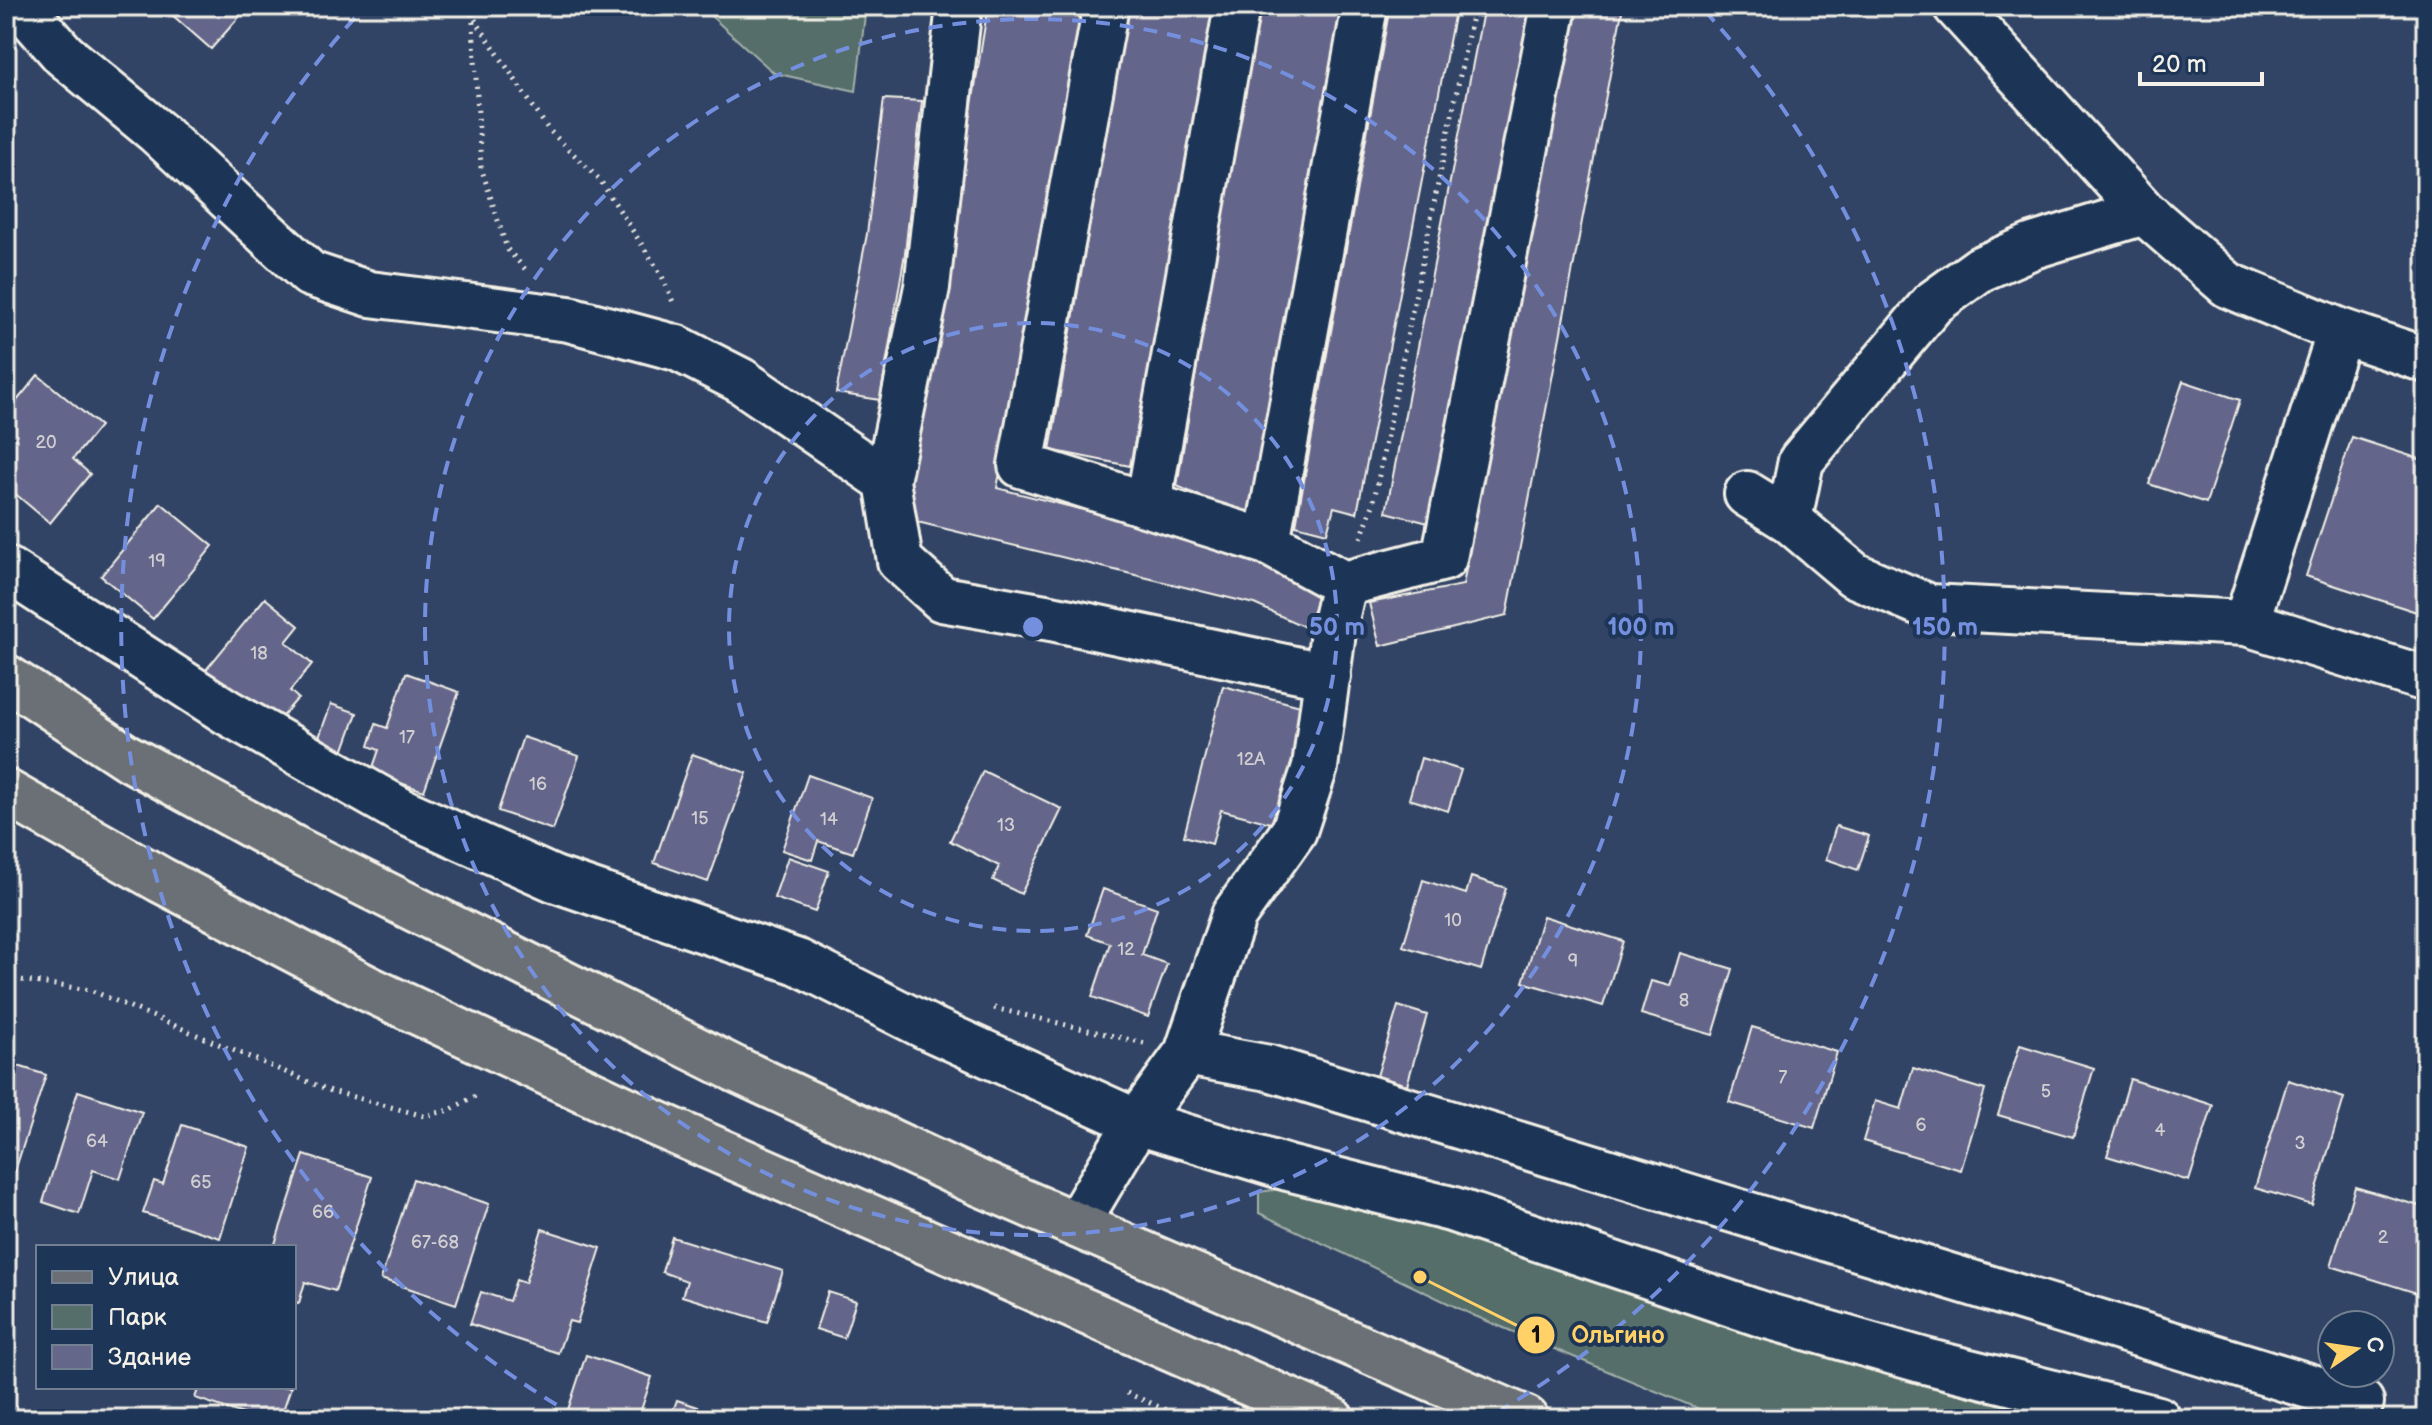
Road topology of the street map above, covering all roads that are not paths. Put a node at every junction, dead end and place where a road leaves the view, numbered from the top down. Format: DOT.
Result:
graph roads {
  1 [pos="21,6"];
  2 [pos="959,6"];
  3 [pos="1106,6"];
  4 [pos="1237,6"];
  5 [pos="1365,6"];
  6 [pos="1554,6"];
  7 [pos="1956,6"];
  8 [pos="2144,212"];
  9 [pos="2340,331"];
  10 [pos="2426,360"];
  11 [pos="887,481"];
  12 [pos="1747,494"];
  13 [pos="1148,505"];
  14 [pos="1789,520"];
  15 [pos="1267,542"];
  16 [pos="6,569"];
  17 [pos="1344,584"];
  18 [pos="2246,623"];
  19 [pos="1328,676"];
  20 [pos="6,677"];
  21 [pos="2426,679"];
  22 [pos="6,792"];
  23 [pos="1187,1053"];
  24 [pos="1137,1122"];
  25 [pos="1077,1223"];
  26 [pos="2361,1401"];
  27 [pos="1331,1419"];
  28 [pos="1526,1419"];
  29 [pos="2158,1419"];
  1 -- 11 [label="street"];
  2 -- 11 [label="street"];
  3 -- 13 [label="street"];
  4 -- 13 [label="street"];
  5 -- 15 [label="street"];
  6 -- 17 [label="street"];
  7 -- 8 [label="street"];
  8 -- 9 [label="street"];
  8 -- 14 [label="street"];
  9 -- 10 [label="street"];
  9 -- 18 [label="street"];
  11 -- 19 [label="street"];
  12 -- 14 [label="street"];
  13 -- 15 [label="street"];
  14 -- 18 [label="street"];
  15 -- 17 [label="street"];
  16 -- 24 [label="street"];
  17 -- 19 [label="street"];
  18 -- 21 [label="street"];
  19 -- 23 [label="street"];
  20 -- 25 [label="main road"];
  22 -- 27 [label="main road"];
  23 -- 24 [label="street"];
  23 -- 26 [label="street"];
  24 -- 25 [label="street"];
  24 -- 29 [label="street"];
  25 -- 28 [label="main road"];
}
